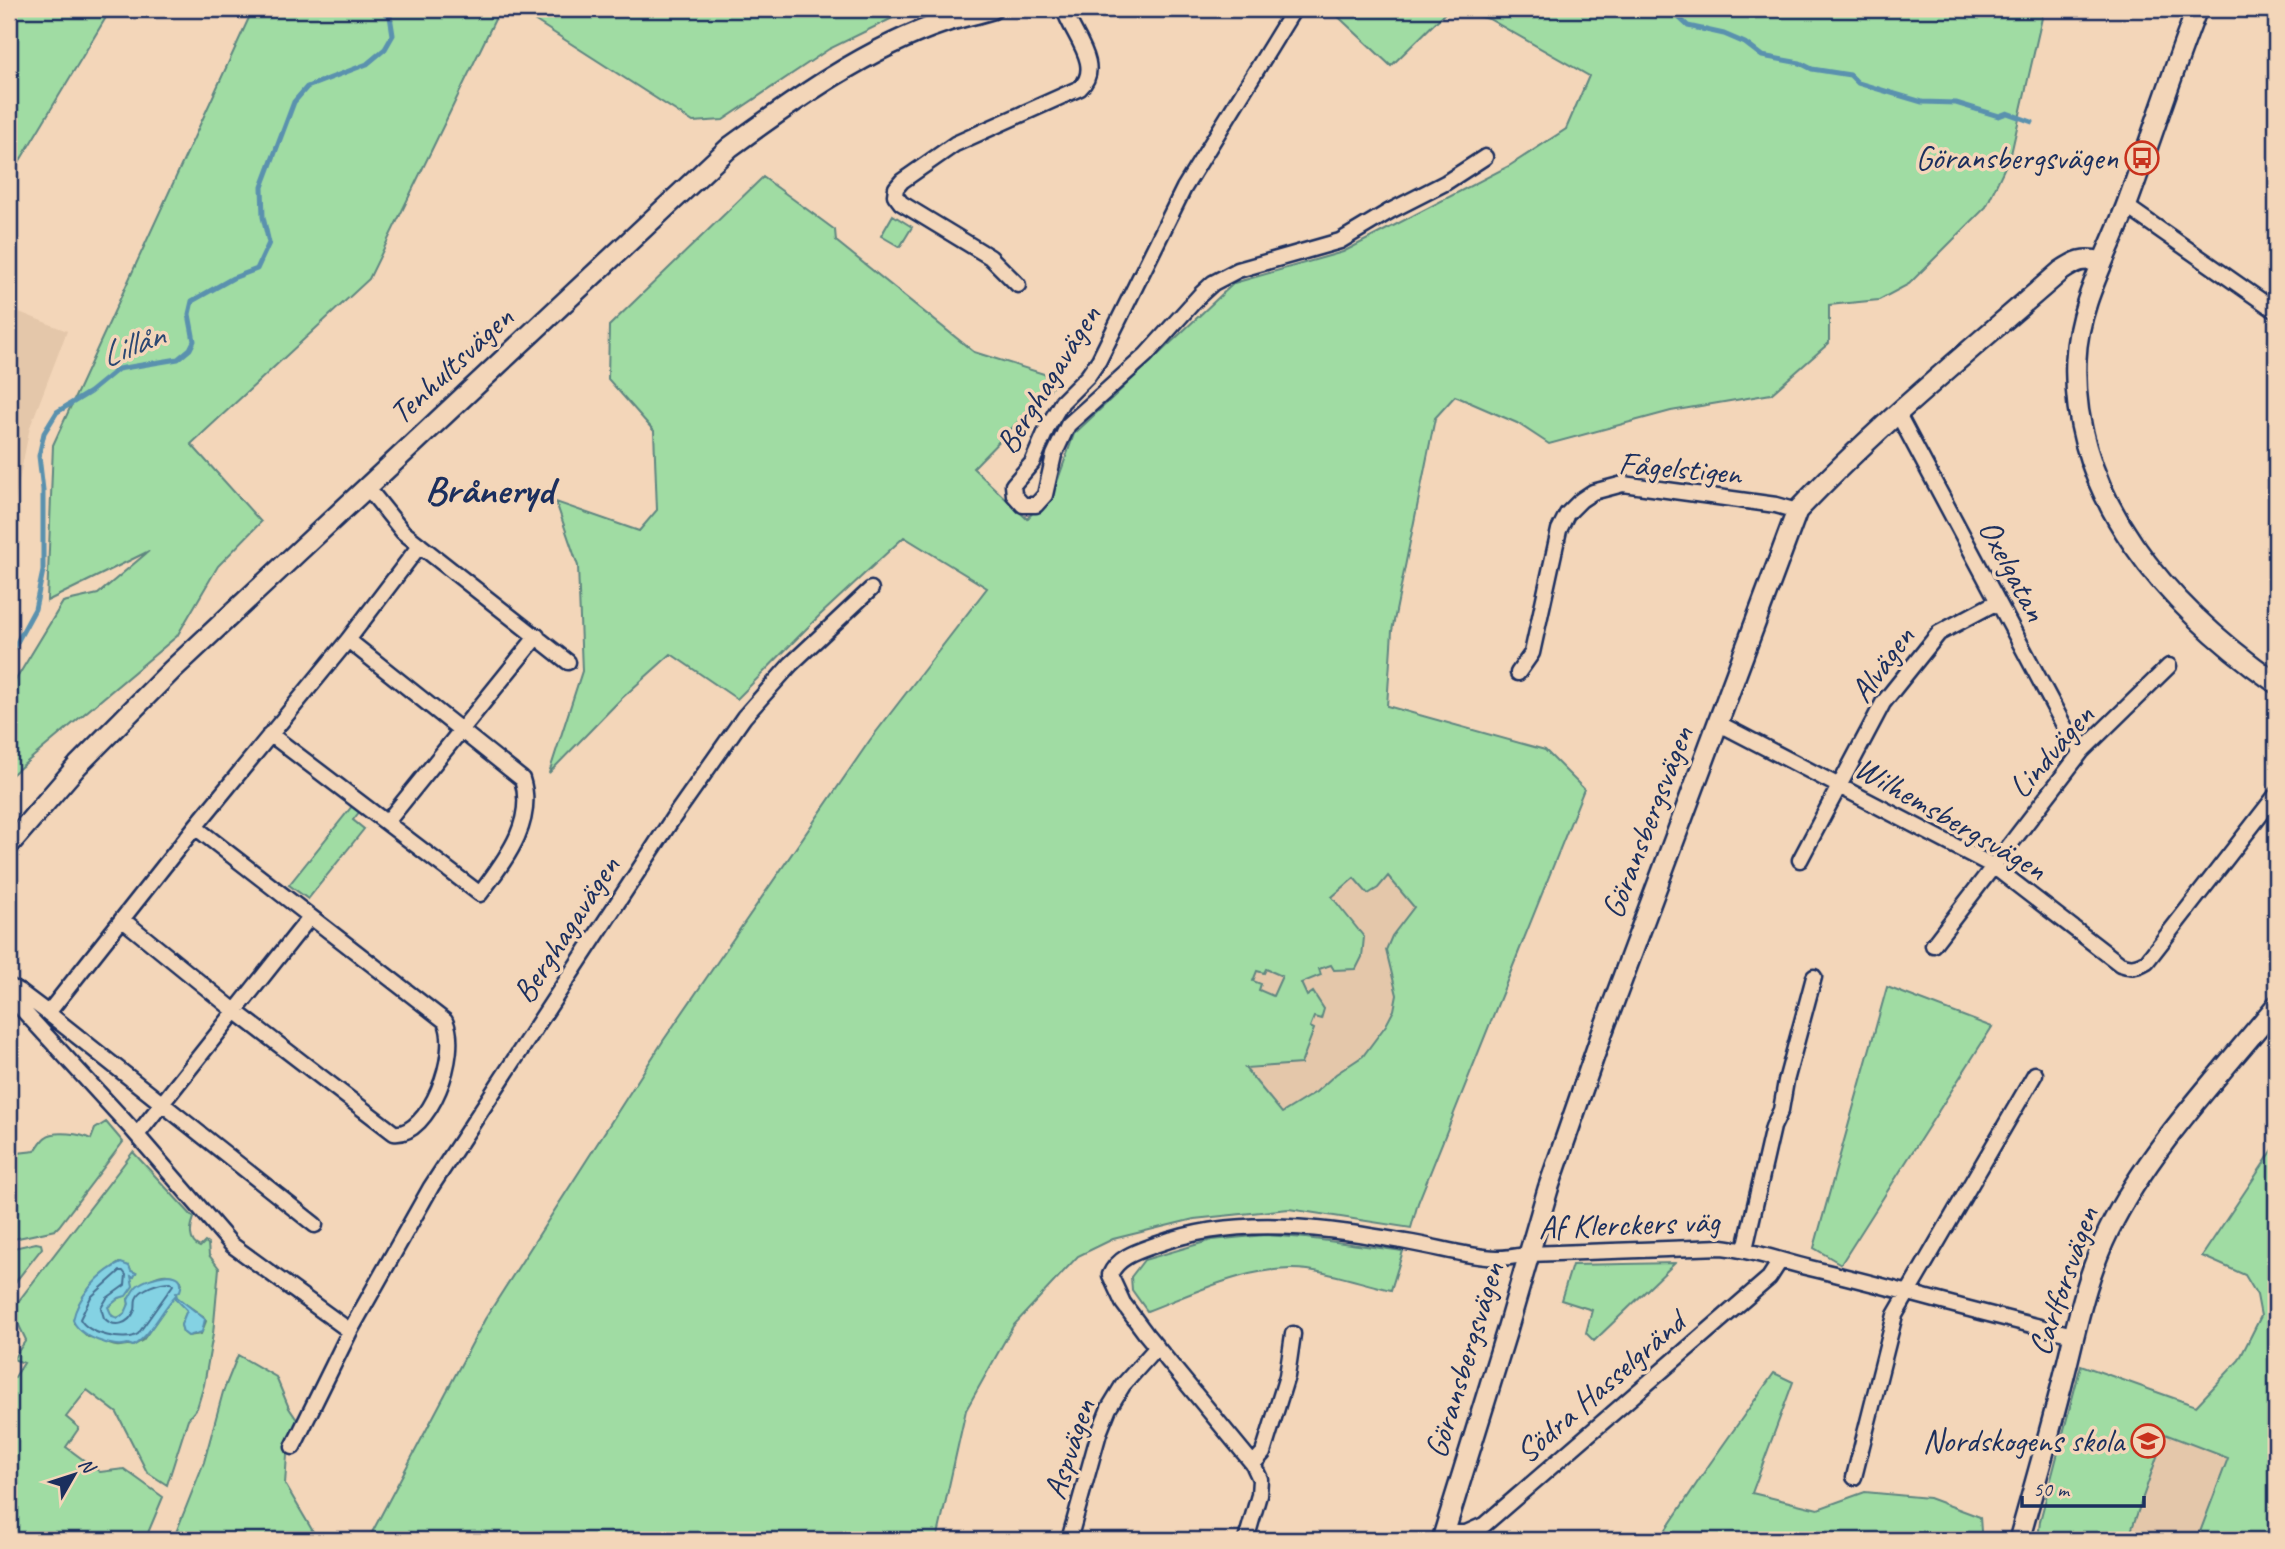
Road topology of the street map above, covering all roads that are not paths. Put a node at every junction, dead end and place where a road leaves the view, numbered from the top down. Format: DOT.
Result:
graph roads {
  1 [pos="992,9"];
  2 [pos="1064,9"];
  3 [pos="1294,9"];
  4 [pos="2197,9"];
  5 [pos="1485,157"];
  6 [pos="2126,206"];
  7 [pos="2102,262"];
  8 [pos="1018,285"];
  9 [pos="2276,312"];
  10 [pos="1898,414"];
  11 [pos="367,487"];
  12 [pos="1797,511"];
  13 [pos="420,545"];
  14 [pos="871,589"];
  15 [pos="1997,602"];
  16 [pos="537,636"];
  17 [pos="348,640"];
  18 [pos="568,662"];
  19 [pos="2169,667"];
  20 [pos="1518,673"];
  21 [pos="2276,684"];
  22 [pos="1718,723"];
  23 [pos="461,730"];
  24 [pos="270,734"];
  25 [pos="2082,751"];
  26 [pos="1839,785"];
  27 [pos="2276,795"];
  28 [pos="387,822"];
  29 [pos="195,827"];
  30 [pos="9,845"];
  31 [pos="1800,860"];
  32 [pos="1993,866"];
  33 [pos="310,917"];
  34 [pos="123,920"];
  35 [pos="1933,945"];
  36 [pos="1814,977"];
  37 [pos="9,986"];
  38 [pos="9,995"];
  39 [pos="2276,1006"];
  40 [pos="234,1011"];
  41 [pos="48,1013"];
  42 [pos="2035,1074"];
  43 [pos="162,1104"];
  44 [pos="137,1135"];
  45 [pos="315,1225"];
  46 [pos="1745,1249"];
  47 [pos="1529,1254"];
  48 [pos="1780,1261"];
  49 [pos="1909,1291"];
  50 [pos="349,1331"];
  51 [pos="1293,1334"];
  52 [pos="2074,1335"];
  53 [pos="1157,1347"];
  54 [pos="293,1447"];
  55 [pos="1253,1464"];
  56 [pos="1854,1477"];
  57 [pos="1443,1536"];
  58 [pos="1069,1540"];
  59 [pos="1246,1540"];
  60 [pos="2019,1540"];
  1 -- 11 [label="street, Tenhultsvägen"];
  2 -- 8 [label="street"];
  3 -- 5 [label="street, Berghagavägen"];
  4 -- 6 [label="street"];
  6 -- 7 [label="street"];
  6 -- 9 [label="street"];
  7 -- 10 [label="street, Göransbergsvägen"];
  7 -- 21 [label="street"];
  10 -- 12 [label="street, Göransbergsvägen"];
  10 -- 15 [label="street, Oxelgatan"];
  11 -- 13 [label="street"];
  11 -- 30 [label="street, Tenhultsvägen"];
  12 -- 20 [label="street, Fågelstigen"];
  12 -- 22 [label="street, Göransbergsvägen"];
  13 -- 16 [label="street"];
  13 -- 17 [label="street"];
  14 -- 50 [label="street, Berghagavägen"];
  15 -- 25 [label="street, Oxelgatan"];
  15 -- 26 [label="street, Alvägen"];
  16 -- 18 [label="street"];
  16 -- 23 [label="street"];
  17 -- 23 [label="street"];
  17 -- 24 [label="street"];
  19 -- 25 [label="street, Lindvägen"];
  22 -- 26 [label="street, Wilhemsbergsvägen"];
  22 -- 47 [label="street, Göransbergsvägen"];
  23 -- 28 [label="street"];
  23 -- 28 [label="street"];
  24 -- 28 [label="street"];
  24 -- 29 [label="street"];
  25 -- 32 [label="street, Lindvägen"];
  26 -- 31 [label="street, Alvägen"];
  26 -- 32 [label="street, Wilhemsbergsvägen"];
  27 -- 32 [label="street, Wilhemsbergsvägen"];
  29 -- 33 [label="street"];
  29 -- 34 [label="street"];
  32 -- 35 [label="street, Lindvägen"];
  33 -- 40 [label="street"];
  33 -- 40 [label="street"];
  34 -- 40 [label="street"];
  34 -- 41 [label="street"];
  36 -- 46 [label="street"];
  37 -- 41 [label="street"];
  38 -- 44 [label="street"];
  39 -- 52 [label="street, Carlforsvägen"];
  40 -- 43 [label="street"];
  41 -- 43 [label="street"];
  42 -- 49 [label="street"];
  43 -- 44 [label="street"];
  43 -- 45 [label="street"];
  44 -- 50 [label="street"];
  46 -- 47 [label="street, Af Klerckers väg"];
  46 -- 48 [label="street, Af Klerckers väg"];
  47 -- 53 [label="street, Af Klerckers väg"];
  47 -- 57 [label="street, Göransbergsvägen"];
  48 -- 49 [label="street, Af Klerckers väg"];
  48 -- 57 [label="street, Södra Hasselgränd"];
  49 -- 52 [label="street, Af Klerckers väg"];
  49 -- 56 [label="street"];
  50 -- 54 [label="street, Berghagavägen"];
  51 -- 55 [label="street"];
  52 -- 60 [label="street, Carlforsvägen"];
  53 -- 55 [label="street"];
  53 -- 58 [label="street, Aspvägen"];
  55 -- 59 [label="street"];
}
